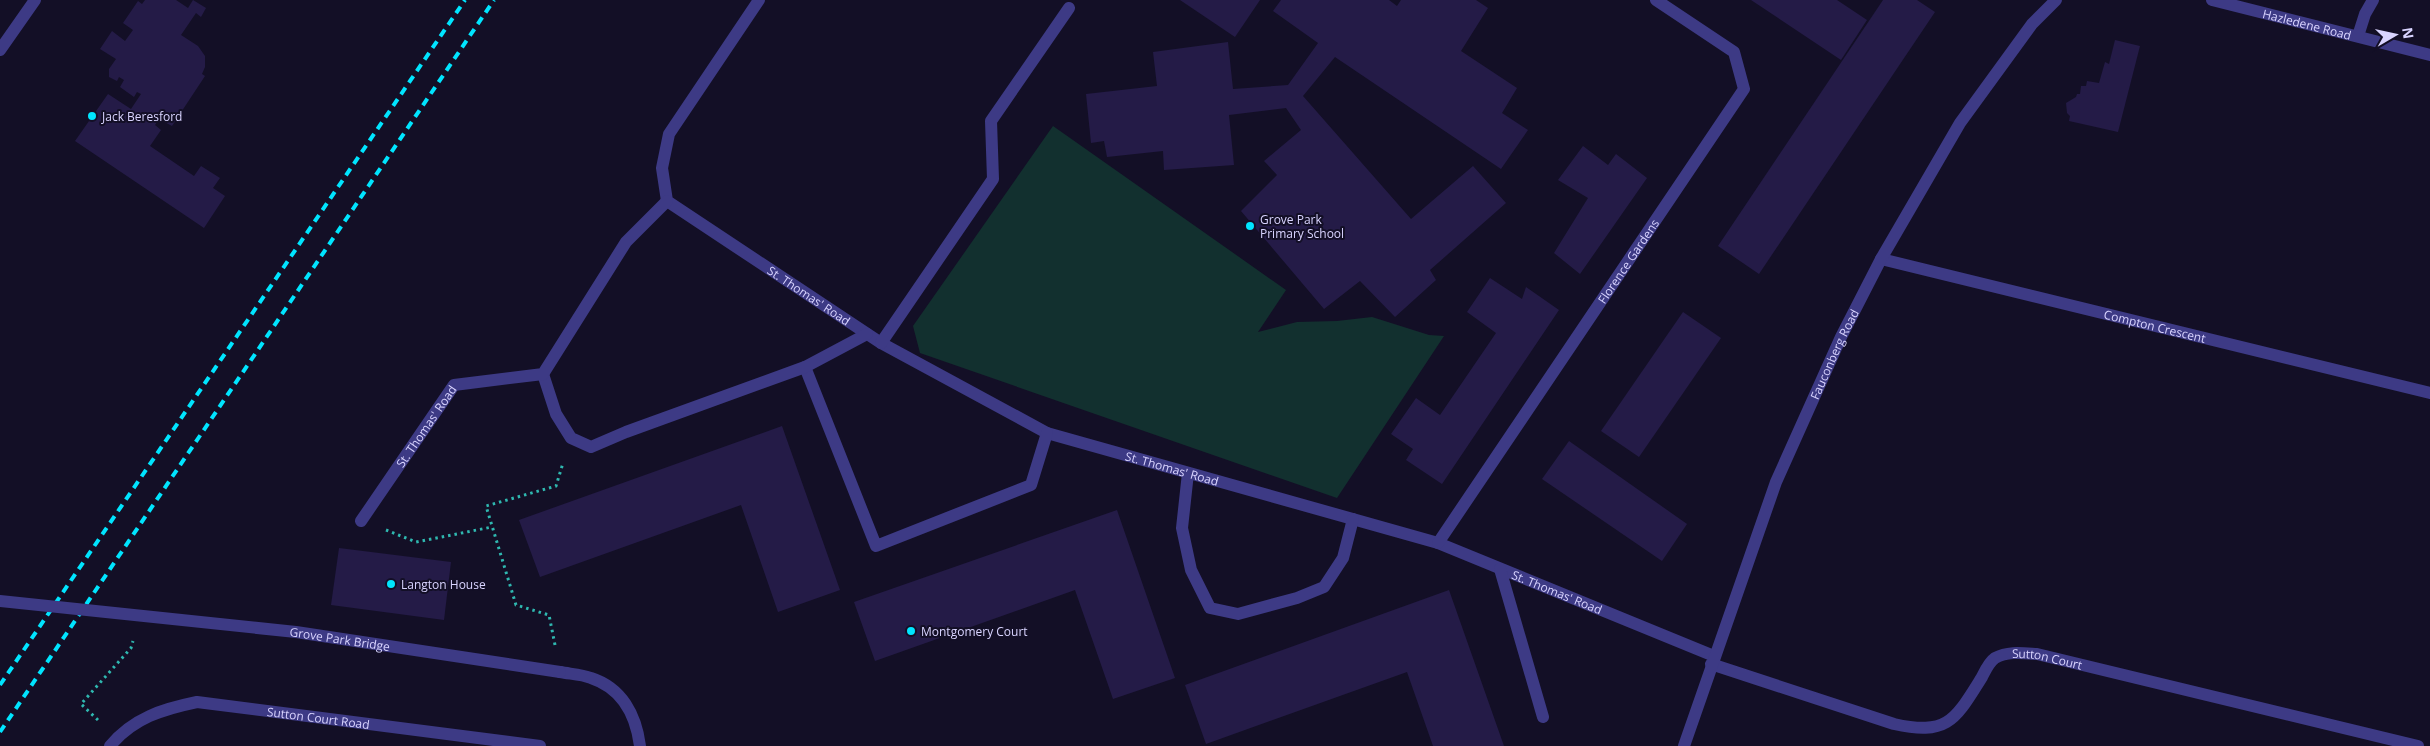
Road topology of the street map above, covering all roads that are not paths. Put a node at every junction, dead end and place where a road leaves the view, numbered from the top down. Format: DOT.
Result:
graph roads {
  1 [pos="35,0"];
  2 [pos="759,0"];
  3 [pos="1656,0"];
  4 [pos="2056,0"];
  5 [pos="2212,0"];
  6 [pos="2373,0"];
  7 [pos="1069,8"];
  8 [pos="2358,36"];
  9 [pos="0,50"];
  10 [pos="2430,55"];
  11 [pos="667,201"];
  12 [pos="1880,259"];
  13 [pos="867,334"];
  14 [pos="881,343"];
  15 [pos="806,367"];
  16 [pos="543,374"];
  17 [pos="2430,393"];
  18 [pos="1047,433"];
  19 [pos="1188,473"];
  20 [pos="1353,519"];
  21 [pos="361,521"];
  22 [pos="1438,542"];
  23 [pos="1500,569"];
  24 [pos="0,601"];
  25 [pos="1713,660"];
  26 [pos="1543,717"];
  27 [pos="110,746"];
  28 [pos="540,746"];
  29 [pos="640,746"];
  30 [pos="1684,746"];
  31 [pos="2418,746"];
  1 -- 9 [label="street"];
  2 -- 11 [label="street"];
  3 -- 22 [label="street, Florence Gardens"];
  4 -- 12 [label="street, Fauconberg Road"];
  5 -- 8 [label="street, Hazledene Road"];
  6 -- 8 [label="street"];
  7 -- 14 [label="street"];
  8 -- 10 [label="street, Hazledene Road"];
  11 -- 13 [label="street, St. Thomas' Road"];
  11 -- 16 [label="street"];
  12 -- 17 [label="street, Compton Crescent"];
  12 -- 25 [label="street, Fauconberg Road"];
  13 -- 14 [label="street, St. Thomas' Road"];
  13 -- 15 [label="street"];
  14 -- 18 [label="street, St. Thomas' Road"];
  15 -- 16 [label="street"];
  15 -- 18 [label="street"];
  16 -- 21 [label="street, St. Thomas' Road"];
  18 -- 19 [label="street, St. Thomas' Road"];
  19 -- 20 [label="street, St. Thomas' Road"];
  19 -- 20 [label="street"];
  20 -- 22 [label="street, St. Thomas' Road"];
  22 -- 23 [label="street, St. Thomas' Road"];
  23 -- 25 [label="street, St. Thomas' Road"];
  23 -- 26 [label="street"];
  24 -- 29 [label="street, Grove Park Bridge, bridge"];
  25 -- 30 [label="street, Fauconberg Road"];
  25 -- 31 [label="street, Sutton Court"];
  27 -- 28 [label="street, Sutton Court Road"];
}
